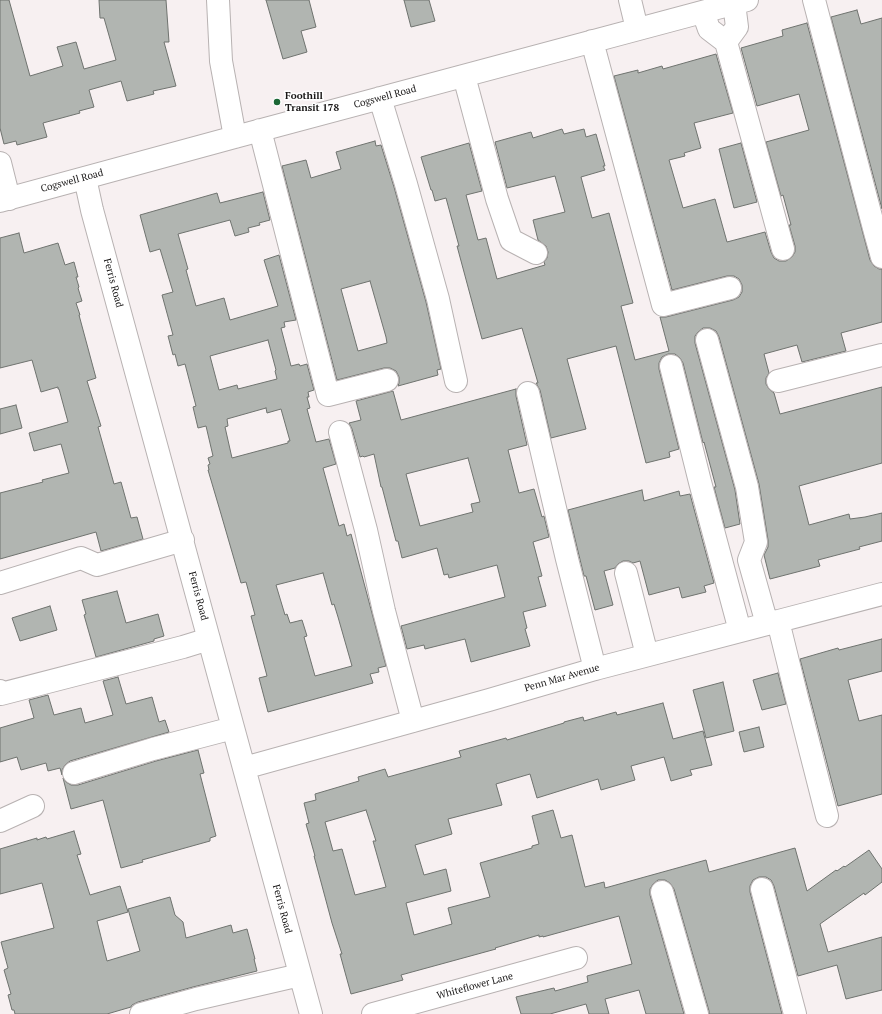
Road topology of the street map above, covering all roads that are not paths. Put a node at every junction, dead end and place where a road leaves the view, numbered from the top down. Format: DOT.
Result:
graph roads {
  1 [pos="218,0"];
  2 [pos="630,0"];
  3 [pos="814,0"];
  4 [pos="740,2"];
  5 [pos="702,12"];
  6 [pos="637,29"];
  7 [pos="592,41"];
  8 [pos="726,42"];
  9 [pos="464,76"];
  10 [pos="380,98"];
  11 [pos="260,130"];
  12 [pos="235,137"];
  13 [pos="0,164"];
  14 [pos="85,178"];
  15 [pos="5,200"];
  16 [pos="783,249"];
  17 [pos="536,253"];
  18 [pos="882,257"];
  19 [pos="730,288"];
  20 [pos="708,340"];
  21 [pos="882,355"];
  22 [pos="670,366"];
  23 [pos="387,380"];
  24 [pos="456,381"];
  25 [pos="778,381"];
  26 [pos="528,393"];
  27 [pos="340,432"];
  28 [pos="183,540"];
  29 [pos="626,573"];
  30 [pos="0,583"];
  31 [pos="882,594"];
  32 [pos="772,623"];
  33 [pos="740,630"];
  34 [pos="209,639"];
  35 [pos="647,655"];
  36 [pos="595,669"];
  37 [pos="0,691"];
  38 [pos="413,721"];
  39 [pos="234,728"];
  40 [pos="244,768"];
  41 [pos="74,773"];
  42 [pos="33,806"];
  43 [pos="827,816"];
  44 [pos="0,821"];
  45 [pos="762,889"];
  46 [pos="662,892"];
  47 [pos="576,958"];
  48 [pos="300,974"];
  49 [pos="141,1014"];
  50 [pos="311,1014"];
  51 [pos="373,1014"];
  52 [pos="697,1014"];
  53 [pos="795,1014"];
  1 -- 12 [label="street"];
  2 -- 6 [label="street"];
  3 -- 18 [label="street"];
  4 -- 5 [label="street, Cogswell Road"];
  4 -- 8 [label="street"];
  5 -- 6 [label="street, Cogswell Road"];
  5 -- 8 [label="street"];
  6 -- 7 [label="street, Cogswell Road"];
  7 -- 9 [label="street, Cogswell Road"];
  7 -- 19 [label="street"];
  8 -- 16 [label="street"];
  9 -- 10 [label="street, Cogswell Road"];
  9 -- 17 [label="street"];
  10 -- 11 [label="street, Cogswell Road"];
  10 -- 24 [label="street"];
  11 -- 12 [label="street, Cogswell Road"];
  11 -- 23 [label="street"];
  12 -- 14 [label="street, Cogswell Road"];
  13 -- 15 [label="street"];
  14 -- 15 [label="street, Cogswell Road"];
  14 -- 28 [label="street, Ferris Road"];
  20 -- 32 [label="street"];
  21 -- 25 [label="street"];
  22 -- 33 [label="street"];
  26 -- 36 [label="street"];
  27 -- 38 [label="street"];
  28 -- 30 [label="street"];
  28 -- 34 [label="street, Ferris Road"];
  29 -- 35 [label="street"];
  31 -- 32 [label="street, Penn Mar Avenue"];
  32 -- 33 [label="street, Penn Mar Avenue"];
  32 -- 43 [label="street"];
  33 -- 35 [label="street, Penn Mar Avenue"];
  34 -- 37 [label="street"];
  34 -- 39 [label="street, Ferris Road"];
  35 -- 36 [label="street, Penn Mar Avenue"];
  36 -- 38 [label="street, Penn Mar Avenue"];
  38 -- 40 [label="street, Penn Mar Avenue"];
  39 -- 40 [label="street, Ferris Road"];
  39 -- 41 [label="street"];
  40 -- 48 [label="street, Ferris Road"];
  42 -- 44 [label="street"];
  45 -- 53 [label="street"];
  46 -- 52 [label="street"];
  47 -- 51 [label="street, Whiteflower Lane"];
  48 -- 49 [label="street"];
  48 -- 50 [label="street, Ferris Road"];
}
